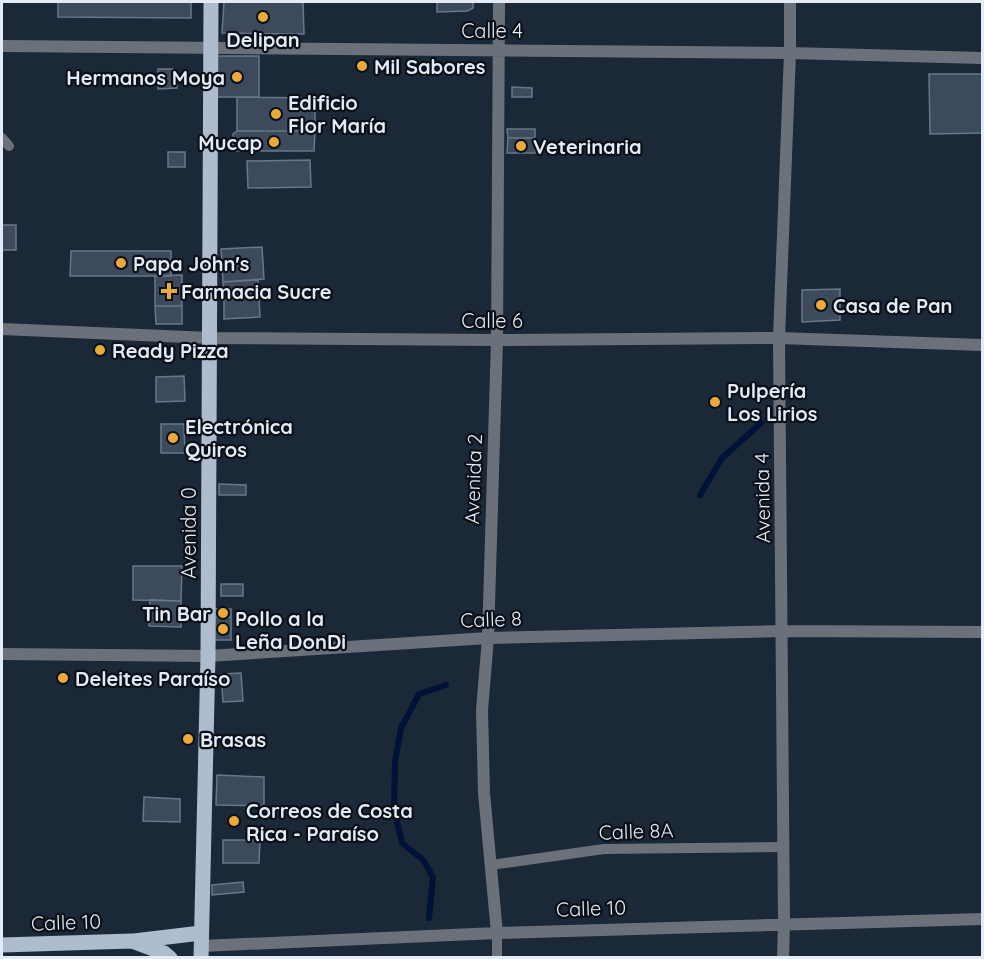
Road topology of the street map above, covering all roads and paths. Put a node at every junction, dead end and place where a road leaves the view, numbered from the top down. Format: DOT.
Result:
graph roads {
  1 [pos="211,2"];
  2 [pos="499,2"];
  3 [pos="790,2"];
  4 [pos="2,46"];
  5 [pos="211,48"];
  6 [pos="500,50"];
  7 [pos="790,53"];
  8 [pos="982,58"];
  9 [pos="2,329"];
  10 [pos="210,338"];
  11 [pos="779,338"];
  12 [pos="497,340"];
  13 [pos="982,345"];
  14 [pos="783,631"];
  15 [pos="982,632"];
  16 [pos="488,638"];
  17 [pos="2,654"];
  18 [pos="208,656"];
  19 [pos="783,847"];
  20 [pos="491,865"];
  21 [pos="982,919"];
  22 [pos="784,923"];
  23 [pos="497,933"];
  24 [pos="132,941"];
  25 [pos="2,945"];
  26 [pos="201,946"];
  27 [pos="170,957"];
  28 [pos="497,957"];
  29 [pos="783,957"];
  1 -- 5 [label="main road, Avenida 0"];
  2 -- 6 [label="street, Avenida 2"];
  3 -- 7 [label="street, Avenida 4"];
  4 -- 5 [label="street, Calle 4"];
  5 -- 6 [label="street, Calle 4"];
  5 -- 10 [label="main road, Avenida 0"];
  6 -- 7 [label="street, Calle 4"];
  6 -- 12 [label="street, Avenida 2"];
  7 -- 8 [label="street, Calle 4"];
  7 -- 11 [label="street, Avenida 4"];
  9 -- 10 [label="street, Calle 6"];
  10 -- 12 [label="street, Calle 6"];
  10 -- 18 [label="main road, Avenida 0"];
  11 -- 12 [label="street, Calle 6"];
  11 -- 13 [label="street, Calle 6"];
  11 -- 14 [label="street, Avenida 4"];
  12 -- 16 [label="street, Avenida 2"];
  14 -- 15 [label="street, Calle 8"];
  14 -- 16 [label="street, Calle 8"];
  14 -- 19 [label="street, Avenida 4"];
  16 -- 18 [label="street, Calle 8"];
  16 -- 20 [label="street, Avenida 2"];
  17 -- 18 [label="street, Calle 8"];
  18 -- 26 [label="main road, Avenida 0"];
  19 -- 20 [label="lane, Calle 8A"];
  19 -- 22 [label="street, Avenida 4"];
  20 -- 23 [label="street, Avenida 2"];
  21 -- 22 [label="street, Calle 10"];
  22 -- 23 [label="street, Calle 10"];
  22 -- 29 [label="street, Avenida 4"];
  23 -- 26 [label="street, Calle 10"];
  23 -- 28 [label="lane, Avenida 2"];
  24 -- 25 [label="main road, Calle 10"];
  24 -- 26 [label="main road, Calle 10"];
  24 -- 27 [label="main road, Calle 10"];
}
